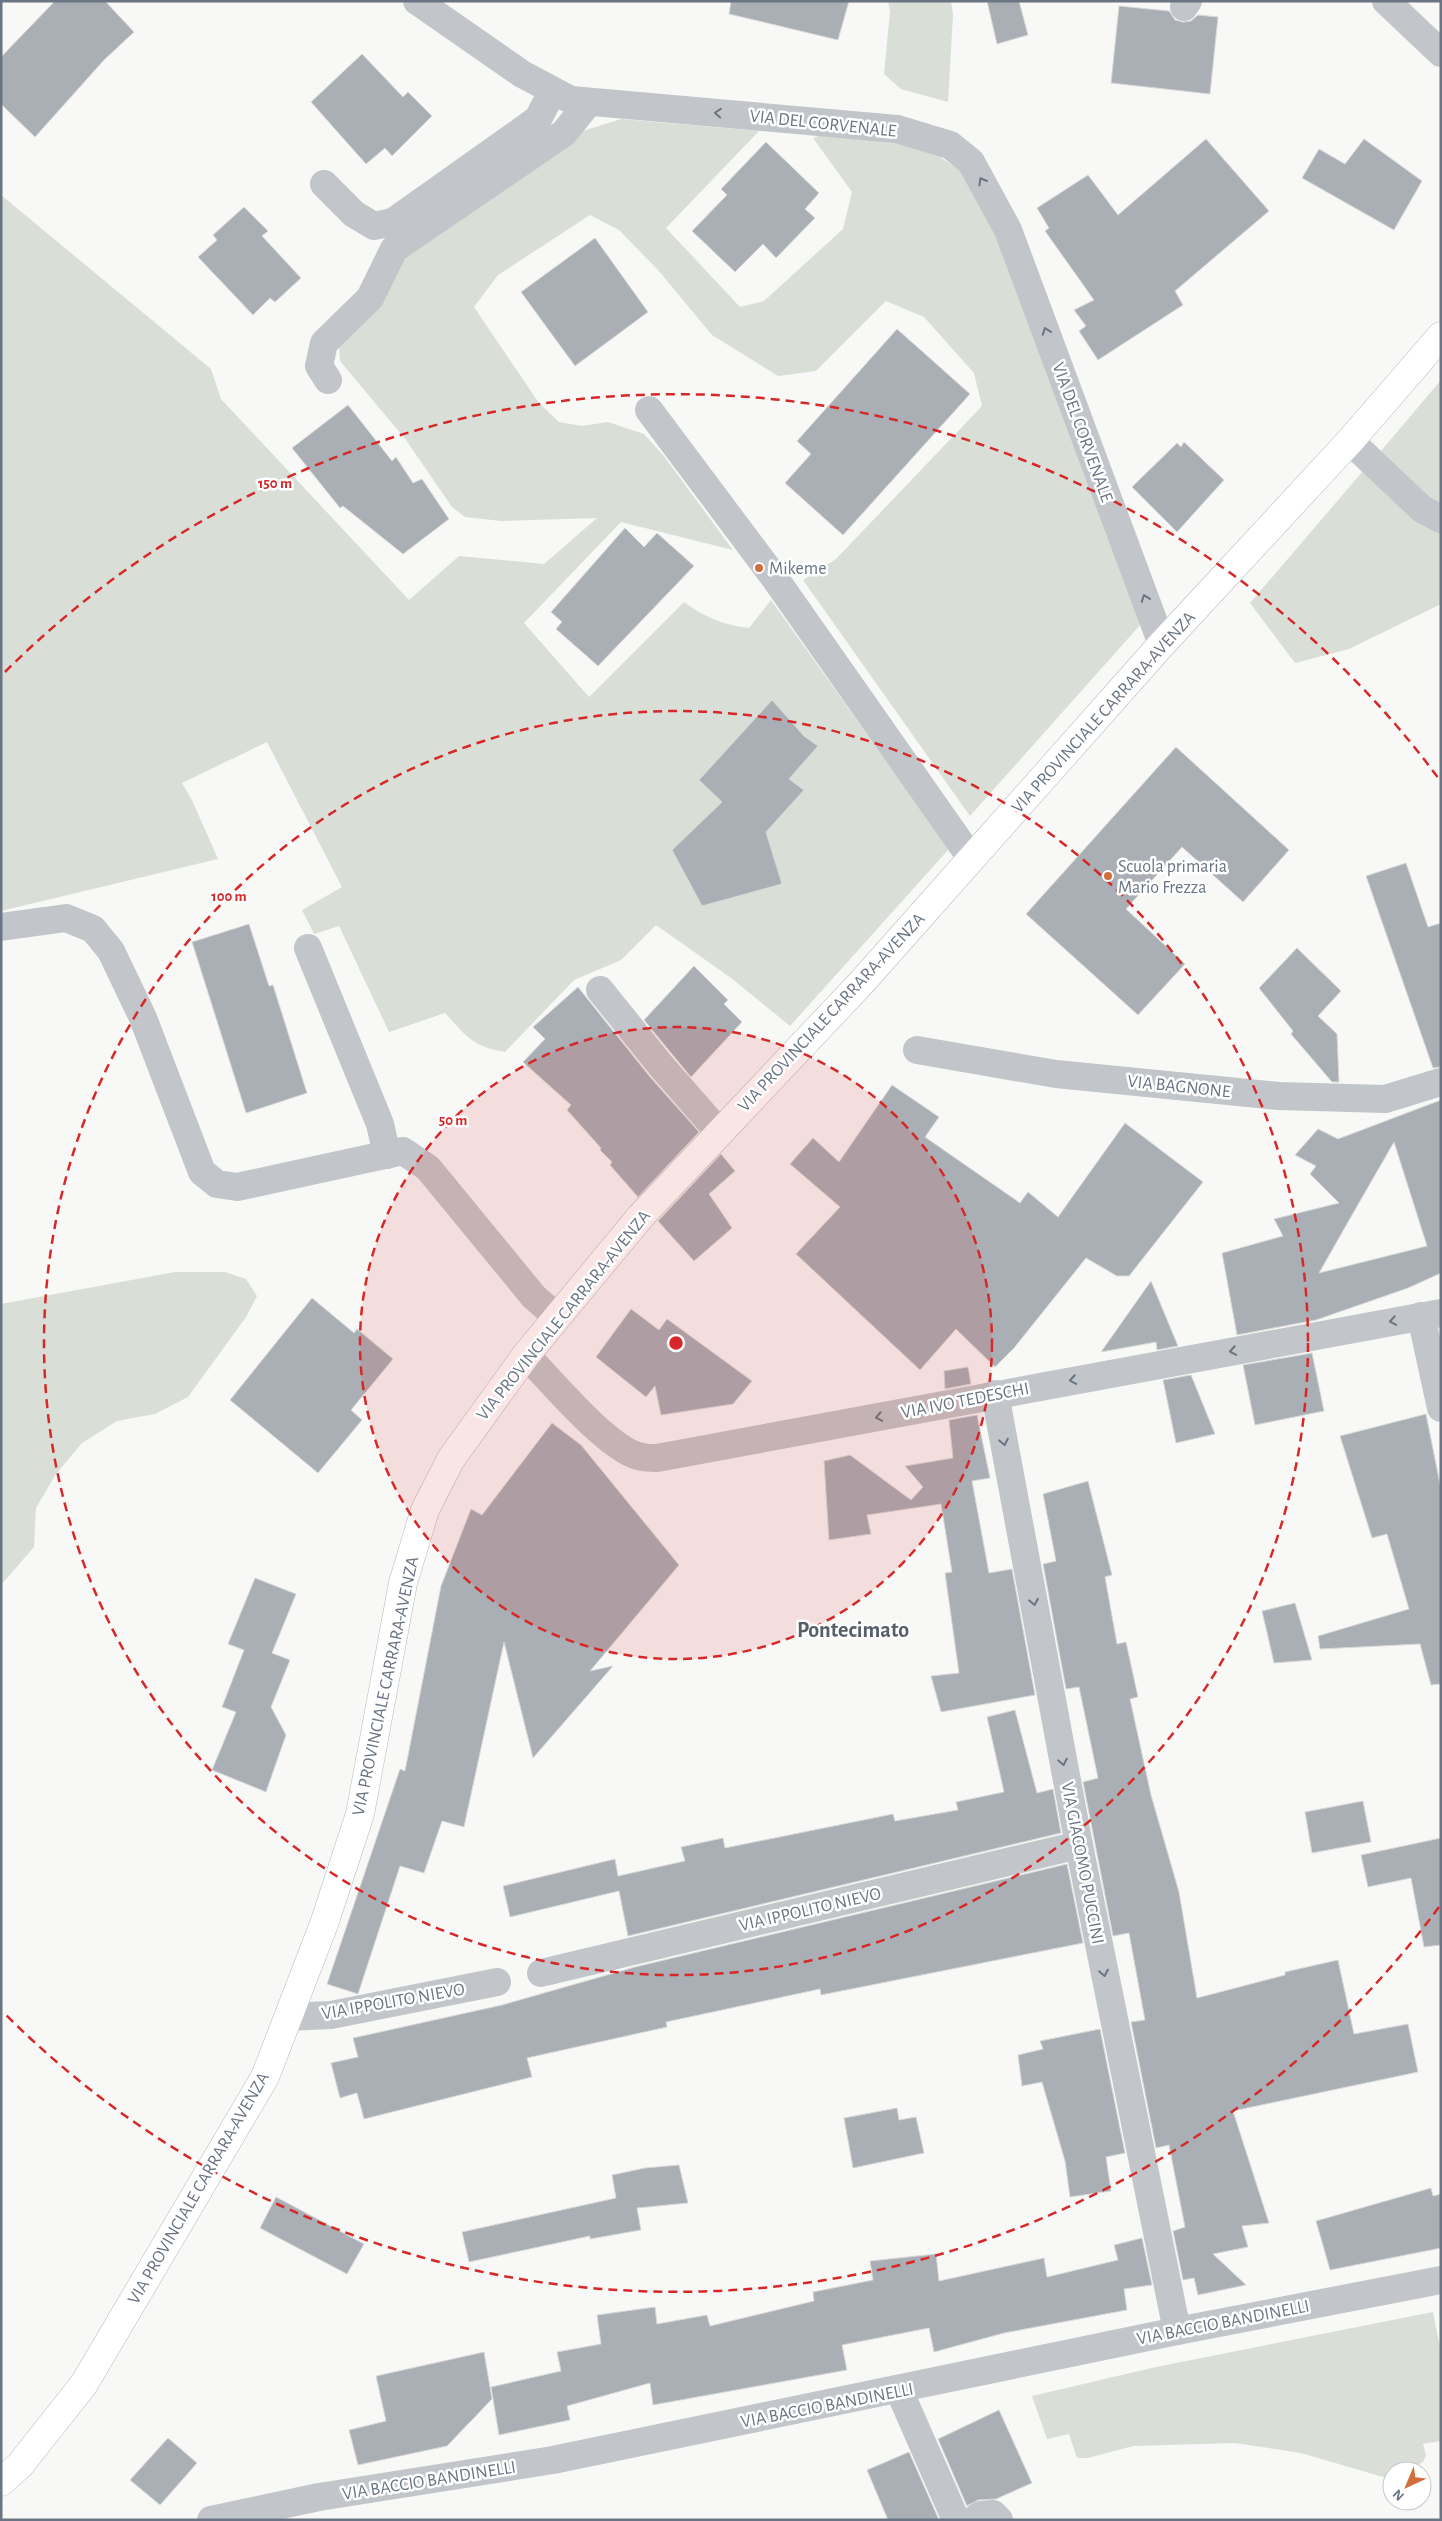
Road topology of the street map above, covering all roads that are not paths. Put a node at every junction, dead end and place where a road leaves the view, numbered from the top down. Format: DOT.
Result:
graph roads {
  1 [pos="417,1"];
  2 [pos="1386,1"];
  3 [pos="1441,53"];
  4 [pos="552,92"];
  5 [pos="589,102"];
  6 [pos="324,184"];
  7 [pos="1441,336"];
  8 [pos="328,380"];
  9 [pos="649,410"];
  10 [pos="1350,441"];
  11 [pos="1441,519"];
  12 [pos="1162,644"];
  13 [pos="971,858"];
  14 [pos="1,927"];
  15 [pos="308,948"];
  16 [pos="600,990"];
  17 [pos="917,1050"];
  18 [pos="1441,1082"];
  19 [pos="719,1132"];
  20 [pos="387,1155"];
  21 [pos="1431,1314"];
  22 [pos="557,1317"];
  23 [pos="526,1355"];
  24 [pos="995,1394"];
  25 [pos="1441,1408"];
  26 [pos="1079,1844"];
  27 [pos="541,1973"];
  28 [pos="498,1982"];
  29 [pos="288,2016"];
  30 [pos="1441,2280"];
  31 [pos="1177,2331"];
  32 [pos="899,2390"];
  33 [pos="1,2482"];
  34 [pos="211,2520"];
  35 [pos="956,2520"];
  36 [pos="974,2520"];
  37 [pos="998,2520"];
  1 -- 4 [label="street, VIA DEL CORVENALE"];
  2 -- 3 [label="street"];
  4 -- 5 [label="street, VIA DEL CORVENALE"];
  4 -- 6 [label="street"];
  5 -- 8 [label="street"];
  12 -- 5 [label="street, VIA DEL CORVENALE, one-way"];
  7 -- 10 [label="main road, VIA PROVINCIALE CARRARA-AVENZA"];
  9 -- 13 [label="street"];
  10 -- 11 [label="street"];
  10 -- 12 [label="main road, VIA PROVINCIALE CARRARA-AVENZA"];
  12 -- 13 [label="main road, VIA PROVINCIALE CARRARA-AVENZA"];
  13 -- 19 [label="main road, VIA PROVINCIALE CARRARA-AVENZA"];
  14 -- 20 [label="street"];
  15 -- 20 [label="street"];
  16 -- 19 [label="street"];
  17 -- 18 [label="street, VIA BAGNONE"];
  19 -- 22 [label="main road, VIA PROVINCIALE CARRARA-AVENZA"];
  20 -- 22 [label="street"];
  21 -- 24 [label="street, VIA IVO TEDESCHI, one-way"];
  21 -- 25 [label="street"];
  22 -- 23 [label="main road, VIA PROVINCIALE CARRARA-AVENZA"];
  24 -- 23 [label="street, VIA IVO TEDESCHI, one-way"];
  23 -- 29 [label="main road, VIA PROVINCIALE CARRARA-AVENZA"];
  24 -- 26 [label="street, VIA GIACOMO PUCCINI, one-way"];
  26 -- 27 [label="street, VIA IPPOLITO NIEVO"];
  26 -- 31 [label="street, VIA GIACOMO PUCCINI, one-way"];
  28 -- 29 [label="street, VIA IPPOLITO NIEVO"];
  29 -- 33 [label="main road, VIA PROVINCIALE CARRARA-AVENZA"];
  30 -- 31 [label="street, VIA BACCIO BANDINELLI"];
  31 -- 32 [label="street, VIA BACCIO BANDINELLI"];
  32 -- 34 [label="street, VIA BACCIO BANDINELLI"];
  32 -- 35 [label="street"];
  36 -- 37 [label="street"];
}
